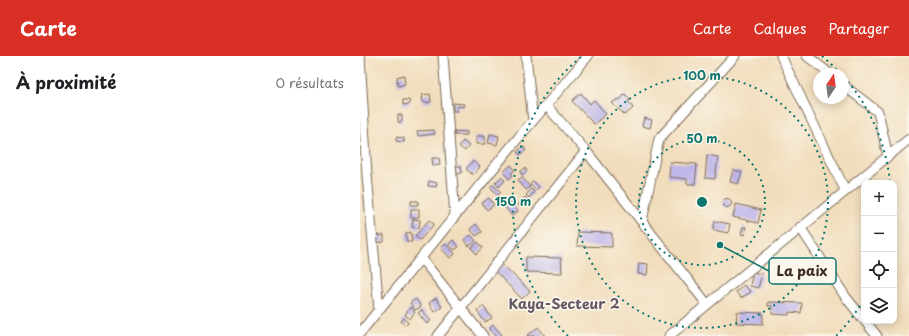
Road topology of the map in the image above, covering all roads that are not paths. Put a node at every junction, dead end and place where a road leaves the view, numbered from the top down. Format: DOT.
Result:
graph roads {
  1 [pos="360,56"];
  2 [pos="444,56"];
  3 [pos="526,56"];
  4 [pos="588,56"];
  5 [pos="735,56"];
  6 [pos="781,56"];
  7 [pos="807,56"];
  8 [pos="822,68"];
  9 [pos="849,90"];
  10 [pos="546,106"];
  11 [pos="533,121"];
  12 [pos="909,139"];
  13 [pos="586,151"];
  14 [pos="888,152"];
  15 [pos="845,190"];
  16 [pos="455,216"];
  17 [pos="642,221"];
  18 [pos="800,227"];
  19 [pos="421,258"];
  20 [pos="707,304"];
  21 [pos="461,308"];
  22 [pos="379,310"];
  23 [pos="861,317"];
  24 [pos="867,324"];
  25 [pos="360,333"];
  26 [pos="438,336"];
  27 [pos="483,336"];
  28 [pos="669,336"];
  29 [pos="877,336"];
  1 -- 22 [label="street"];
  2 -- 16 [label="street"];
  3 -- 11 [label="street"];
  4 -- 10 [label="street"];
  5 -- 17 [label="street"];
  6 -- 15 [label="street"];
  7 -- 8 [label="street"];
  9 -- 14 [label="street"];
  10 -- 11 [label="street"];
  10 -- 13 [label="street"];
  11 -- 16 [label="street"];
  12 -- 15 [label="street"];
  13 -- 17 [label="street"];
  13 -- 21 [label="street"];
  15 -- 18 [label="street"];
  16 -- 19 [label="street"];
  17 -- 20 [label="street"];
  18 -- 20 [label="street"];
  18 -- 23 [label="street"];
  19 -- 21 [label="street"];
  19 -- 22 [label="street"];
  20 -- 28 [label="street"];
  21 -- 26 [label="street"];
  21 -- 27 [label="street"];
  22 -- 25 [label="street"];
  24 -- 29 [label="street"];
}
